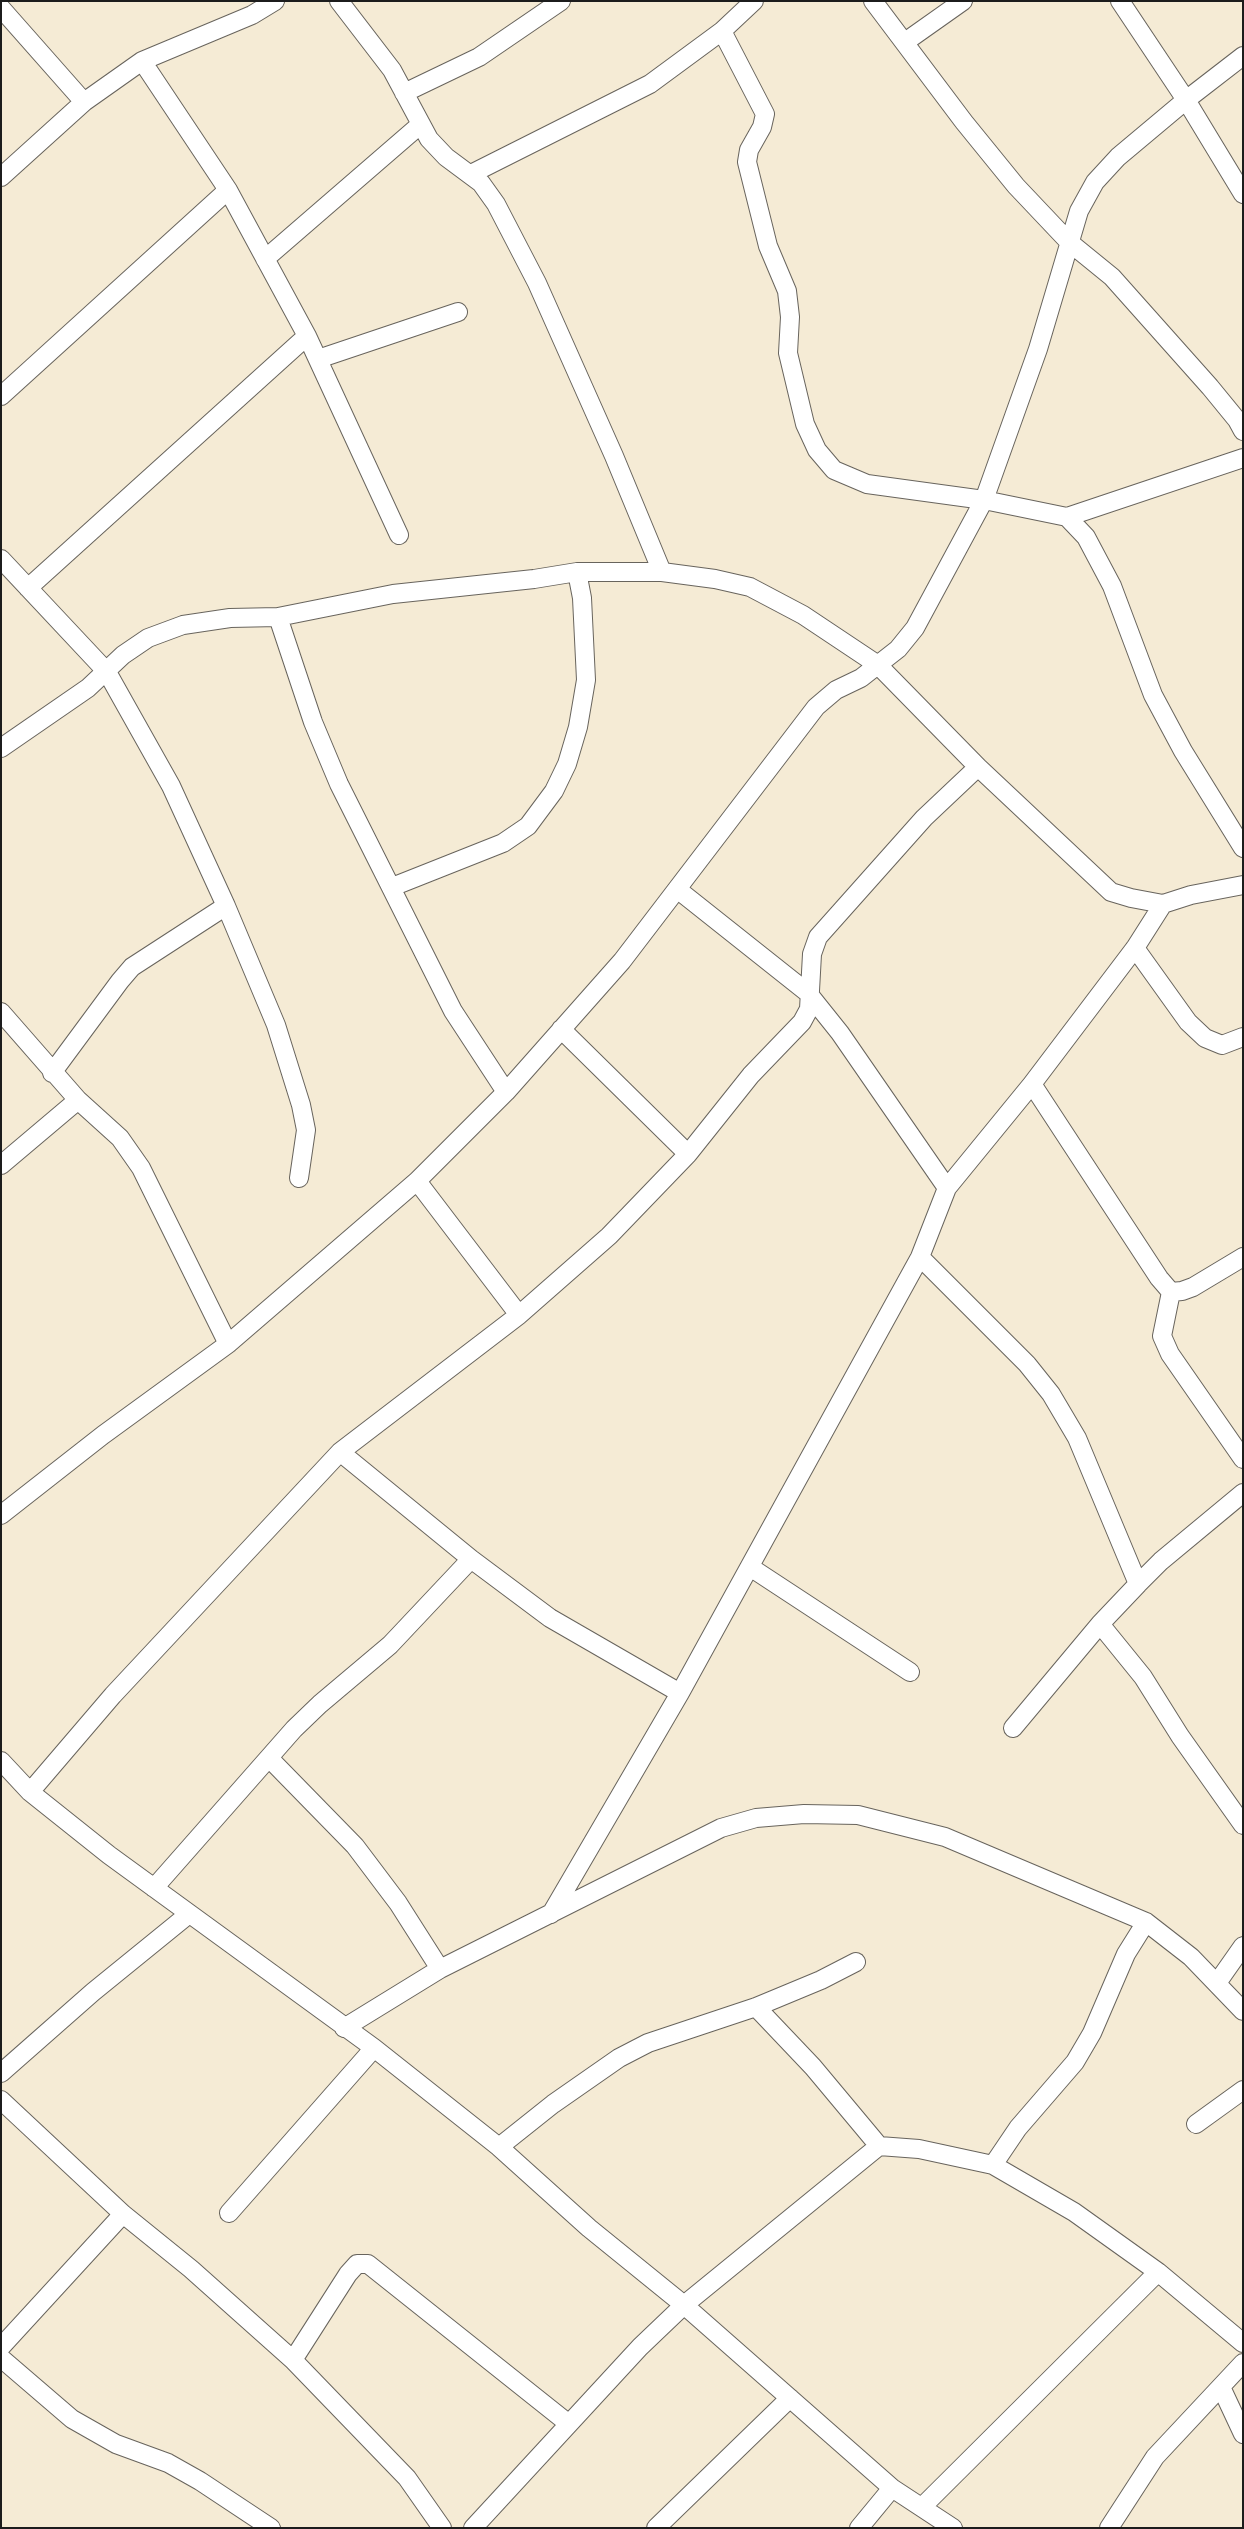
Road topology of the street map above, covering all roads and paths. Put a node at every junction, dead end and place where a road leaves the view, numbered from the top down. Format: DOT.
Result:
graph roads {
  1 [pos="275,1"];
  2 [pos="339,1"];
  3 [pos="561,1"];
  4 [pos="754,1"];
  5 [pos="874,1"];
  6 [pos="963,1"];
  7 [pos="1120,1"];
  8 [pos="1,8"];
  9 [pos="722,32"];
  10 [pos="905,42"];
  11 [pos="1243,56"];
  12 [pos="142,61"];
  13 [pos="404,93"];
  14 [pos="1186,100"];
  15 [pos="84,102"];
  16 [pos="421,124"];
  17 [pos="471,174"];
  18 [pos="1,177"];
  19 [pos="228,190"];
  20 [pos="1243,194"];
  21 [pos="1068,242"];
  22 [pos="266,259"];
  23 [pos="458,312"];
  24 [pos="307,336"];
  25 [pos="318,359"];
  26 [pos="1,396"];
  27 [pos="1243,431"];
  28 [pos="1243,458"];
  29 [pos="984,500"];
  30 [pos="1067,518"];
  31 [pos="399,535"];
  32 [pos="1,559"];
  33 [pos="577,572"];
  34 [pos="662,572"];
  35 [pos="28,588"];
  36 [pos="278,617"];
  37 [pos="878,665"];
  38 [pos="107,672"];
  39 [pos="5,740"];
  40 [pos="978,768"];
  41 [pos="1243,848"];
  42 [pos="1243,885"];
  43 [pos="392,887"];
  44 [pos="677,889"];
  45 [pos="1163,904"];
  46 [pos="226,906"];
  47 [pos="1135,948"];
  48 [pos="808,993"];
  49 [pos="1,1012"];
  50 [pos="561,1029"];
  51 [pos="1243,1037"];
  52 [pos="52,1073"];
  53 [pos="1032,1084"];
  54 [pos="506,1092"];
  55 [pos="78,1100"];
  56 [pos="688,1154"];
  57 [pos="1,1165"];
  58 [pos="298,1178"];
  59 [pos="417,1181"];
  60 [pos="947,1188"];
  61 [pos="1243,1257"];
  62 [pos="920,1258"];
  63 [pos="1172,1292"];
  64 [pos="519,1315"];
  65 [pos="228,1344"];
  66 [pos="340,1452"];
  67 [pos="1243,1459"];
  68 [pos="1243,1493"];
  69 [pos="1,1515"];
  70 [pos="471,1559"];
  71 [pos="750,1567"];
  72 [pos="1138,1584"];
  73 [pos="1100,1624"];
  74 [pos="910,1672"];
  75 [pos="680,1693"];
  76 [pos="1013,1728"];
  77 [pos="268,1758"];
  78 [pos="1,1761"];
  79 [pos="30,1792"];
  80 [pos="1243,1825"];
  81 [pos="154,1888"];
  82 [pos="189,1914"];
  83 [pos="551,1914"];
  84 [pos="1146,1922"];
  85 [pos="1243,1946"];
  86 [pos="856,1962"];
  87 [pos="440,1969"];
  88 [pos="1217,1982"];
  89 [pos="756,2006"];
  90 [pos="1243,2010"];
  91 [pos="344,2028"];
  92 [pos="374,2048"];
  93 [pos="1,2073"];
  94 [pos="1243,2090"];
  95 [pos="1,2100"];
  96 [pos="1196,2124"];
  97 [pos="879,2146"];
  98 [pos="499,2148"];
  99 [pos="993,2165"];
  100 [pos="229,2213"];
  101 [pos="123,2214"];
  102 [pos="1158,2272"];
  103 [pos="684,2305"];
  104 [pos="1243,2343"];
  105 [pos="1,2347"];
  106 [pos="1,2358"];
  107 [pos="293,2360"];
  108 [pos="1243,2363"];
  109 [pos="1221,2387"];
  110 [pos="790,2398"];
  111 [pos="569,2424"];
  112 [pos="1243,2434"];
  113 [pos="892,2488"];
  114 [pos="922,2507"];
  115 [pos="271,2528"];
  116 [pos="442,2528"];
  117 [pos="473,2528"];
  118 [pos="656,2528"];
  119 [pos="859,2528"];
  120 [pos="952,2528"];
  121 [pos="1109,2528"];
  1 -- 12 [label="street"];
  2 -- 13 [label="street"];
  3 -- 13 [label="street"];
  4 -- 9 [label="street"];
  5 -- 10 [label="street"];
  6 -- 10 [label="street"];
  7 -- 14 [label="street"];
  8 -- 15 [label="street"];
  9 -- 17 [label="street"];
  9 -- 29 [label="street"];
  10 -- 21 [label="street"];
  11 -- 14 [label="street"];
  12 -- 15 [label="street"];
  12 -- 19 [label="street"];
  13 -- 16 [label="street"];
  14 -- 20 [label="street"];
  14 -- 21 [label="street"];
  15 -- 18 [label="street"];
  16 -- 17 [label="street"];
  16 -- 22 [label="street"];
  17 -- 34 [label="street"];
  19 -- 22 [label="street"];
  19 -- 26 [label="street"];
  21 -- 27 [label="street"];
  21 -- 29 [label="street"];
  22 -- 24 [label="street"];
  23 -- 25 [label="street"];
  24 -- 25 [label="street"];
  24 -- 35 [label="street"];
  25 -- 31 [label="street"];
  28 -- 30 [label="street"];
  29 -- 30 [label="street"];
  29 -- 37 [label="street"];
  30 -- 41 [label="street"];
  32 -- 35 [label="street"];
  33 -- 34 [label="street"];
  33 -- 36 [label="street"];
  33 -- 43 [label="street"];
  34 -- 37 [label="street"];
  35 -- 38 [label="street"];
  36 -- 38 [label="street"];
  36 -- 43 [label="street"];
  37 -- 40 [label="street"];
  37 -- 44 [label="street"];
  38 -- 39 [label="street"];
  38 -- 46 [label="street"];
  40 -- 45 [label="street"];
  40 -- 48 [label="street"];
  42 -- 45 [label="street"];
  43 -- 54 [label="street"];
  44 -- 48 [label="street"];
  44 -- 50 [label="street"];
  45 -- 47 [label="street"];
  46 -- 52 [label="street"];
  46 -- 58 [label="street"];
  47 -- 51 [label="street"];
  47 -- 53 [label="street"];
  48 -- 56 [label="street"];
  48 -- 60 [label="street"];
  49 -- 52 [label="street"];
  50 -- 54 [label="street"];
  50 -- 56 [label="street"];
  52 -- 55 [label="street"];
  53 -- 60 [label="street"];
  53 -- 63 [label="street"];
  54 -- 59 [label="street"];
  55 -- 57 [label="street"];
  55 -- 65 [label="street"];
  56 -- 64 [label="street"];
  59 -- 64 [label="street"];
  59 -- 65 [label="street"];
  60 -- 62 [label="street"];
  61 -- 63 [label="street"];
  62 -- 71 [label="street"];
  62 -- 72 [label="street"];
  63 -- 67 [label="street"];
  64 -- 66 [label="street"];
  65 -- 69 [label="street"];
  66 -- 70 [label="street"];
  66 -- 79 [label="street"];
  68 -- 72 [label="street"];
  70 -- 75 [label="street"];
  70 -- 77 [label="street"];
  71 -- 74 [label="street"];
  71 -- 75 [label="street"];
  72 -- 73 [label="street"];
  73 -- 76 [label="street"];
  73 -- 80 [label="street"];
  75 -- 83 [label="street"];
  77 -- 81 [label="street"];
  77 -- 87 [label="street"];
  78 -- 79 [label="street"];
  79 -- 81 [label="street"];
  81 -- 82 [label="street"];
  82 -- 91 [label="street"];
  82 -- 93 [label="street"];
  83 -- 84 [label="street"];
  83 -- 87 [label="street"];
  84 -- 88 [label="street"];
  84 -- 99 [label="street"];
  85 -- 88 [label="street"];
  86 -- 89 [label="street"];
  87 -- 91 [label="street"];
  88 -- 90 [label="street"];
  89 -- 97 [label="street"];
  89 -- 98 [label="street"];
  91 -- 92 [label="street"];
  92 -- 98 [label="street"];
  92 -- 100 [label="street"];
  94 -- 96 [label="street"];
  95 -- 101 [label="street"];
  97 -- 99 [label="street"];
  97 -- 103 [label="street"];
  98 -- 103 [label="street"];
  99 -- 102 [label="street"];
  101 -- 105 [label="street"];
  101 -- 107 [label="street"];
  102 -- 104 [label="street"];
  102 -- 114 [label="street"];
  103 -- 110 [label="street"];
  103 -- 111 [label="street"];
  106 -- 115 [label="street"];
  107 -- 111 [label="street"];
  107 -- 116 [label="street"];
  108 -- 109 [label="street"];
  109 -- 112 [label="street"];
  109 -- 121 [label="street"];
  110 -- 113 [label="street"];
  110 -- 118 [label="street"];
  111 -- 117 [label="street"];
  113 -- 114 [label="street"];
  113 -- 119 [label="street"];
  114 -- 120 [label="street"];
}
